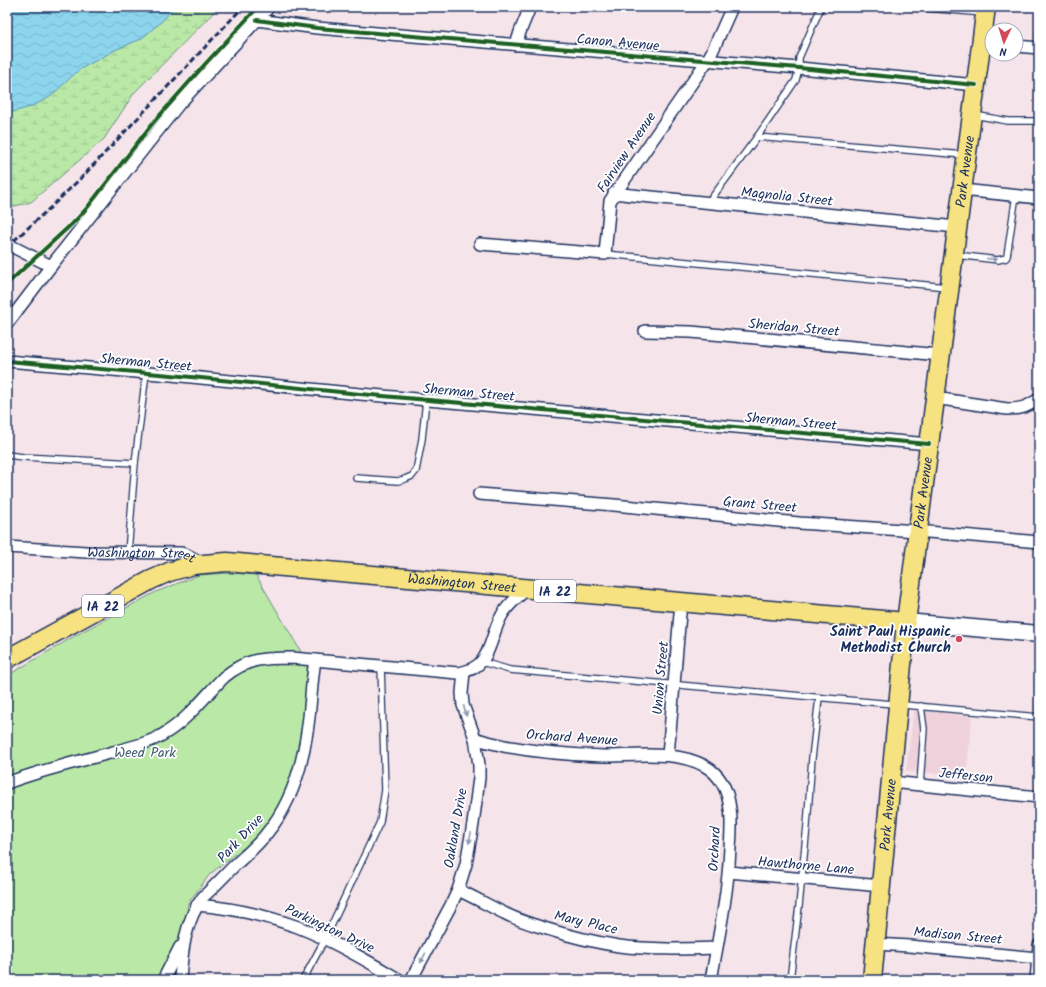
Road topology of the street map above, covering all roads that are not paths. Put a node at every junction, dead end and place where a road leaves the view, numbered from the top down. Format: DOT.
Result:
graph roads {
  1 [pos="269,7"];
  2 [pos="530,7"];
  3 [pos="732,7"];
  4 [pos="821,7"];
  5 [pos="915,7"];
  6 [pos="986,10"];
  7 [pos="257,20"];
  8 [pos="986,22"];
  9 [pos="516,45"];
  10 [pos="1024,47"];
  11 [pos="1039,48"];
  12 [pos="984,54"];
  13 [pos="707,61"];
  14 [pos="799,68"];
  15 [pos="976,85"];
  16 [pos="972,115"];
  17 [pos="1039,121"];
  18 [pos="757,137"];
  19 [pos="967,156"];
  20 [pos="962,190"];
  21 [pos="614,193"];
  22 [pos="1016,195"];
  23 [pos="1039,198"];
  24 [pos="708,203"];
  25 [pos="957,227"];
  26 [pos="7,244"];
  27 [pos="480,244"];
  28 [pos="605,254"];
  29 [pos="954,255"];
  30 [pos="51,266"];
  31 [pos="949,288"];
  32 [pos="7,324"];
  33 [pos="645,331"];
  34 [pos="940,355"];
  35 [pos="7,361"];
  36 [pos="146,373"];
  37 [pos="935,398"];
  38 [pos="1039,399"];
  39 [pos="426,400"];
  40 [pos="929,444"];
  41 [pos="7,455"];
  42 [pos="136,463"];
  43 [pos="356,478"];
  44 [pos="479,494"];
  45 [pos="917,531"];
  46 [pos="1039,542"];
  47 [pos="7,547"];
  48 [pos="128,553"];
  49 [pos="203,563"];
  50 [pos="528,588"];
  51 [pos="681,602"];
  52 [pos="906,622"];
  53 [pos="1039,634"];
  54 [pos="7,659"];
  55 [pos="316,660"];
  56 [pos="482,662"];
  57 [pos="381,666"];
  58 [pos="464,672"];
  59 [pos="674,685"];
  60 [pos="819,698"];
  61 [pos="898,704"];
  62 [pos="921,706"];
  63 [pos="1039,717"];
  64 [pos="475,738"];
  65 [pos="668,756"];
  66 [pos="891,782"];
  67 [pos="7,783"];
  68 [pos="920,785"];
  69 [pos="1039,797"];
  70 [pos="729,872"];
  71 [pos="801,879"];
  72 [pos="881,886"];
  73 [pos="458,890"];
  74 [pos="197,905"];
  75 [pos="325,939"];
  76 [pos="184,940"];
  77 [pos="876,944"];
  78 [pos="1039,946"];
  79 [pos="716,948"];
  80 [pos="1038,958"];
  81 [pos="163,980"];
  82 [pos="180,980"];
  83 [pos="303,980"];
  84 [pos="400,980"];
  85 [pos="410,980"];
  86 [pos="711,980"];
  87 [pos="790,980"];
  88 [pos="872,980"];
  89 [pos="1036,980"];
  1 -- 7 [label="street"];
  2 -- 9 [label="street"];
  3 -- 13 [label="street, Fairview Avenue"];
  4 -- 14 [label="lane"];
  5 -- 6 [label="lane"];
  6 -- 8 [label="main road, Park Avenue"];
  7 -- 9 [label="street, Canon Avenue"];
  7 -- 30 [label="street"];
  9 -- 13 [label="street, Canon Avenue"];
  10 -- 11 [label="street"];
  12 -- 15 [label="main road, Park Avenue"];
  13 -- 14 [label="street, Canon Avenue"];
  13 -- 21 [label="street, Fairview Avenue"];
  14 -- 15 [label="street, Canon Avenue"];
  14 -- 18 [label="lane"];
  15 -- 16 [label="main road, Park Avenue"];
  16 -- 17 [label="lane"];
  16 -- 19 [label="main road, Park Avenue"];
  18 -- 19 [label="lane"];
  18 -- 24 [label="lane"];
  19 -- 20 [label="main road, Park Avenue"];
  20 -- 22 [label="street"];
  20 -- 25 [label="main road, Park Avenue"];
  21 -- 24 [label="street, Magnolia Street"];
  21 -- 28 [label="street, Fairview Avenue"];
  22 -- 23 [label="street"];
  29 -- 22 [label="lane, one-way"];
  24 -- 25 [label="street, Magnolia Street"];
  25 -- 29 [label="main road, Park Avenue"];
  26 -- 30 [label="street"];
  27 -- 28 [label="street"];
  28 -- 31 [label="lane"];
  29 -- 31 [label="main road, Park Avenue"];
  30 -- 32 [label="street"];
  31 -- 34 [label="main road, Park Avenue"];
  33 -- 34 [label="street, Sheridan Street"];
  34 -- 37 [label="main road, Park Avenue"];
  35 -- 36 [label="street, Sherman Street"];
  36 -- 39 [label="street, Sherman Street"];
  36 -- 42 [label="lane"];
  37 -- 38 [label="street"];
  37 -- 40 [label="main road, Park Avenue"];
  39 -- 40 [label="street, Sherman Street"];
  39 -- 43 [label="lane"];
  40 -- 45 [label="main road, Park Avenue"];
  41 -- 42 [label="lane"];
  42 -- 48 [label="lane"];
  44 -- 45 [label="street, Grant Street"];
  45 -- 46 [label="street, Grant Street"];
  45 -- 52 [label="main road, Park Avenue"];
  47 -- 48 [label="street, Washington Street"];
  48 -- 49 [label="street, Washington Street"];
  49 -- 50 [label="main road, Washington Street / IA 22"];
  49 -- 54 [label="main road, IA 22"];
  50 -- 51 [label="main road, Washington Street / IA 22"];
  50 -- 56 [label="street"];
  51 -- 52 [label="main road, Washington Street / IA 22"];
  51 -- 59 [label="street, Union Street"];
  52 -- 53 [label="main road, Washington Street"];
  52 -- 61 [label="main road, Park Avenue"];
  55 -- 57 [label="street"];
  55 -- 67 [label="street"];
  55 -- 74 [label="street, Park Drive"];
  56 -- 58 [label="street"];
  56 -- 59 [label="lane"];
  57 -- 58 [label="street"];
  57 -- 75 [label="lane"];
  58 -- 64 [label="street, Oakland Drive, one-way"];
  59 -- 60 [label="lane"];
  59 -- 65 [label="street, Union Street"];
  60 -- 61 [label="lane"];
  60 -- 71 [label="lane"];
  61 -- 62 [label="lane"];
  61 -- 66 [label="main road, Park Avenue"];
  62 -- 63 [label="lane"];
  62 -- 68 [label="lane"];
  64 -- 65 [label="street, Orchard Avenue"];
  64 -- 73 [label="street, Oakland Drive, one-way"];
  65 -- 70 [label="street, Orchard"];
  66 -- 68 [label="street, Jefferson"];
  66 -- 72 [label="main road, Park Avenue"];
  68 -- 69 [label="street, Jefferson"];
  70 -- 71 [label="street, Hawthorne Lane"];
  70 -- 79 [label="street, Orchard"];
  71 -- 72 [label="street, Hawthorne Lane"];
  71 -- 87 [label="lane"];
  72 -- 77 [label="main road, Park Avenue"];
  73 -- 79 [label="street, Mary Place"];
  73 -- 85 [label="street, Oakland Drive, one-way"];
  74 -- 75 [label="street, Parkington Drive"];
  74 -- 76 [label="street, Park Drive"];
  75 -- 83 [label="lane"];
  75 -- 84 [label="street, Parkington Drive"];
  76 -- 81 [label="street"];
  76 -- 82 [label="street, Park Drive"];
  77 -- 80 [label="street, Madison Street"];
  77 -- 88 [label="main road, Park Avenue"];
  78 -- 80 [label="street"];
  79 -- 86 [label="street, Orchard"];
  80 -- 89 [label="street"];
}
